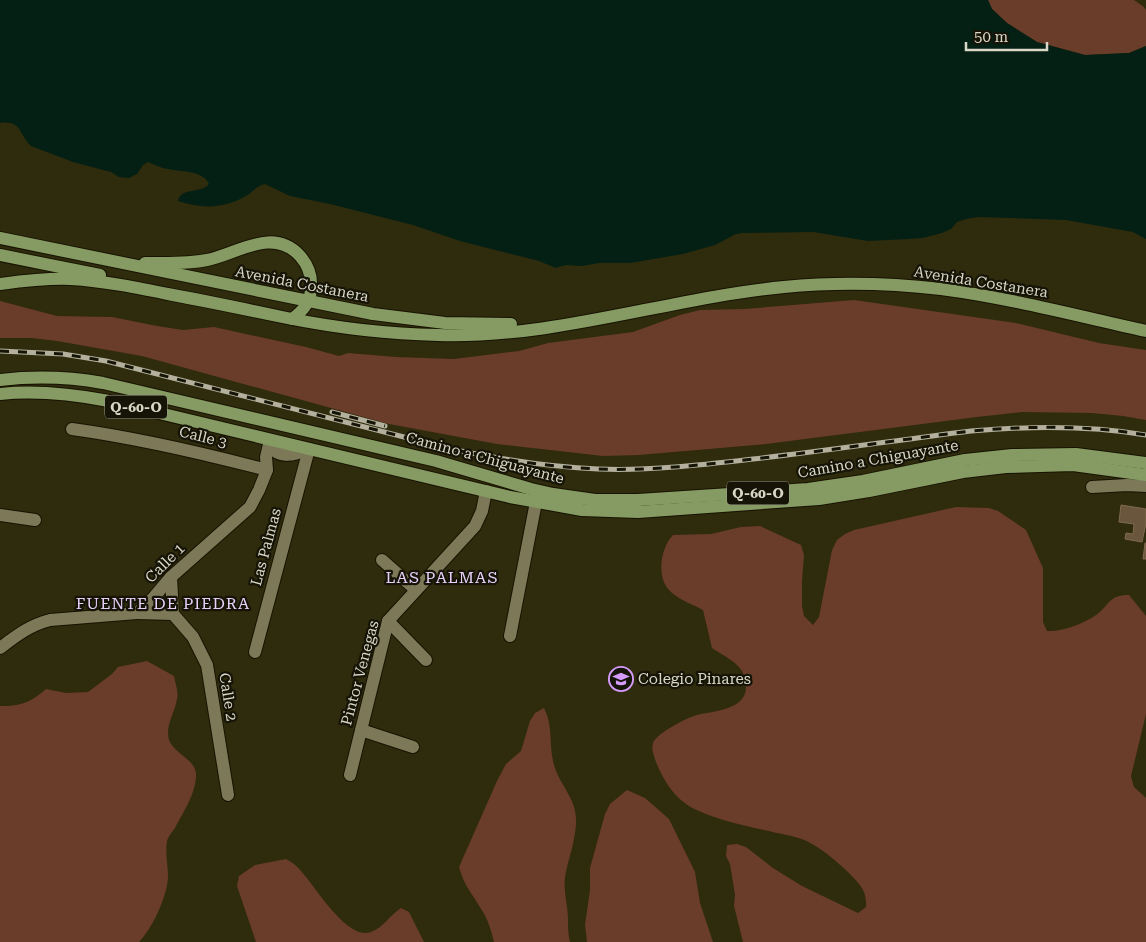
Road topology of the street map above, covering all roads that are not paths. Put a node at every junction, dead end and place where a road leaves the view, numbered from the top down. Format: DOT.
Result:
graph roads {
  1 [pos="0,238"];
  2 [pos="0,255"];
  3 [pos="112,261"];
  4 [pos="0,284"];
  5 [pos="128,286"];
  6 [pos="308,302"];
  7 [pos="601,318"];
  8 [pos="292,319"];
  9 [pos="1146,332"];
  10 [pos="0,372"];
  11 [pos="75,379"];
  12 [pos="0,380"];
  13 [pos="0,394"];
  14 [pos="72,429"];
  15 [pos="295,429"];
  16 [pos="273,446"];
  17 [pos="309,449"];
  18 [pos="1146,463"];
  19 [pos="266,470"];
  20 [pos="1146,475"];
  21 [pos="1146,486"];
  22 [pos="1092,487"];
  23 [pos="486,491"];
  24 [pos="536,502"];
  25 [pos="0,515"];
  26 [pos="35,520"];
  27 [pos="382,560"];
  28 [pos="171,577"];
  29 [pos="416,590"];
  30 [pos="137,612"];
  31 [pos="173,614"];
  32 [pos="388,621"];
  33 [pos="510,636"];
  34 [pos="0,648"];
  35 [pos="255,652"];
  36 [pos="426,660"];
  37 [pos="361,730"];
  38 [pos="413,747"];
  39 [pos="350,775"];
  40 [pos="228,795"];
  1 -- 3 [label="main road, Avenida Costanera"];
  2 -- 5 [label="main road"];
  3 -- 6 [label="main road, Avenida Costanera"];
  3 -- 6 [label="main road"];
  4 -- 5 [label="main road, Avenida Costanera"];
  5 -- 8 [label="main road, Avenida Costanera"];
  6 -- 7 [label="main road, Avenida Costanera"];
  6 -- 8 [label="main road"];
  7 -- 8 [label="main road, Avenida Costanera"];
  7 -- 9 [label="main road, Avenida Costanera"];
  10 -- 11 [label="main road"];
  11 -- 12 [label="main road, Camino a Chiguayante / Q-60-O"];
  11 -- 15 [label="main road, Camino a Chiguayante / Q-60-O"];
  13 -- 16 [label="main road, Camino a Chiguayante / Q-60-O"];
  14 -- 19 [label="street, Calle 3"];
  15 -- 16 [label="main road"];
  15 -- 18 [label="main road, Camino a Chiguayante / Q-60-O"];
  16 -- 17 [label="main road, Camino a Chiguayante / Q-60-O"];
  16 -- 19 [label="street, Calle 1"];
  17 -- 23 [label="main road, Camino a Chiguayante / Q-60-O"];
  17 -- 35 [label="street, Las Palmas"];
  19 -- 28 [label="street, Calle 1"];
  20 -- 24 [label="main road, Camino a Chiguayante / Q-60-O"];
  21 -- 22 [label="street"];
  23 -- 24 [label="main road, Camino a Chiguayante / Q-60-O"];
  23 -- 29 [label="street, Pintor Venegas"];
  24 -- 33 [label="street"];
  25 -- 26 [label="street"];
  27 -- 29 [label="street"];
  28 -- 30 [label="street, Calle 1"];
  28 -- 31 [label="street"];
  29 -- 32 [label="street, Pintor Venegas"];
  30 -- 31 [label="street"];
  30 -- 34 [label="street"];
  31 -- 40 [label="street, Calle 2"];
  32 -- 36 [label="street"];
  32 -- 37 [label="street, Pintor Venegas"];
  37 -- 38 [label="street"];
  37 -- 39 [label="street, Pintor Venegas"];
}
